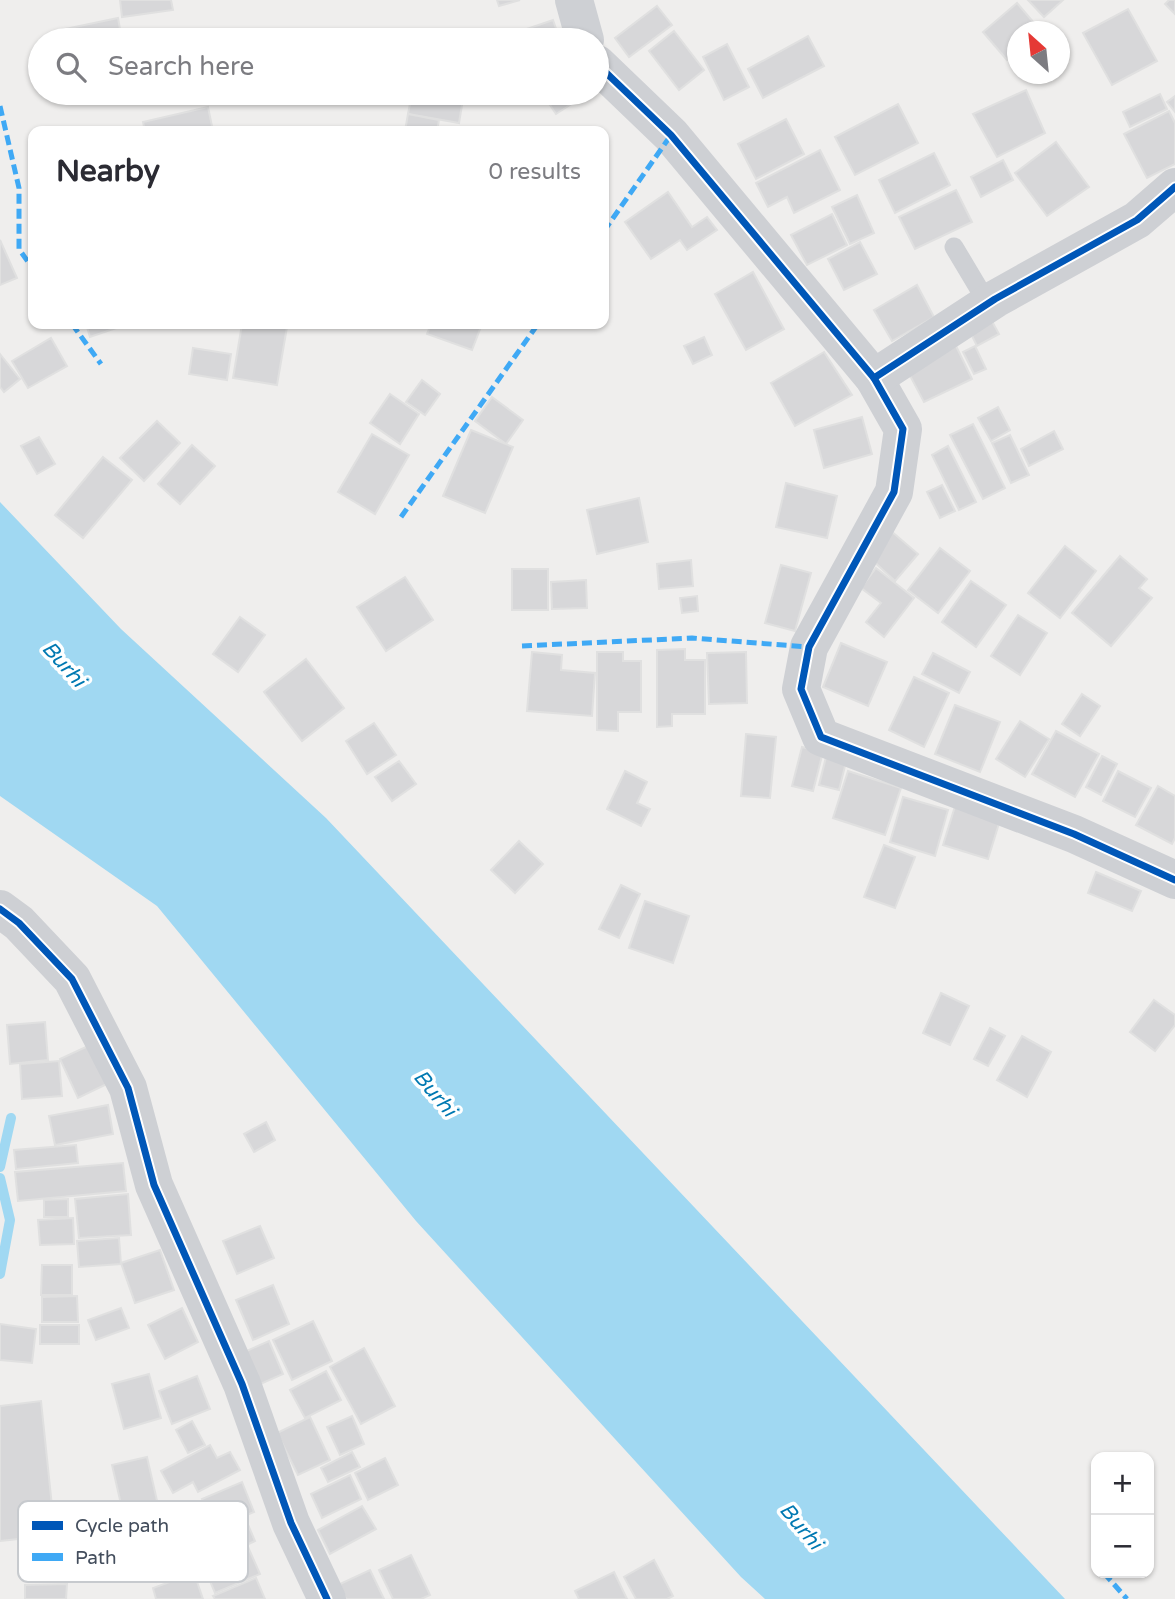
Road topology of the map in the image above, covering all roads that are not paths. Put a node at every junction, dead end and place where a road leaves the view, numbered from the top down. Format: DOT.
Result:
graph roads {
  1 [pos="574,0"];
  2 [pos="582,28"];
  3 [pos="609,76"];
  4 [pos="1175,187"];
  5 [pos="954,247"];
  6 [pos="988,304"];
  7 [pos="874,378"];
  8 [pos="1175,880"];
  9 [pos="0,909"];
  10 [pos="327,1599"];
  1 -- 2 [label="street"];
  3 -- 7 [label="street"];
  4 -- 6 [label="street"];
  5 -- 6 [label="lane"];
  6 -- 7 [label="street"];
  7 -- 8 [label="street"];
  9 -- 10 [label="street"];
}
